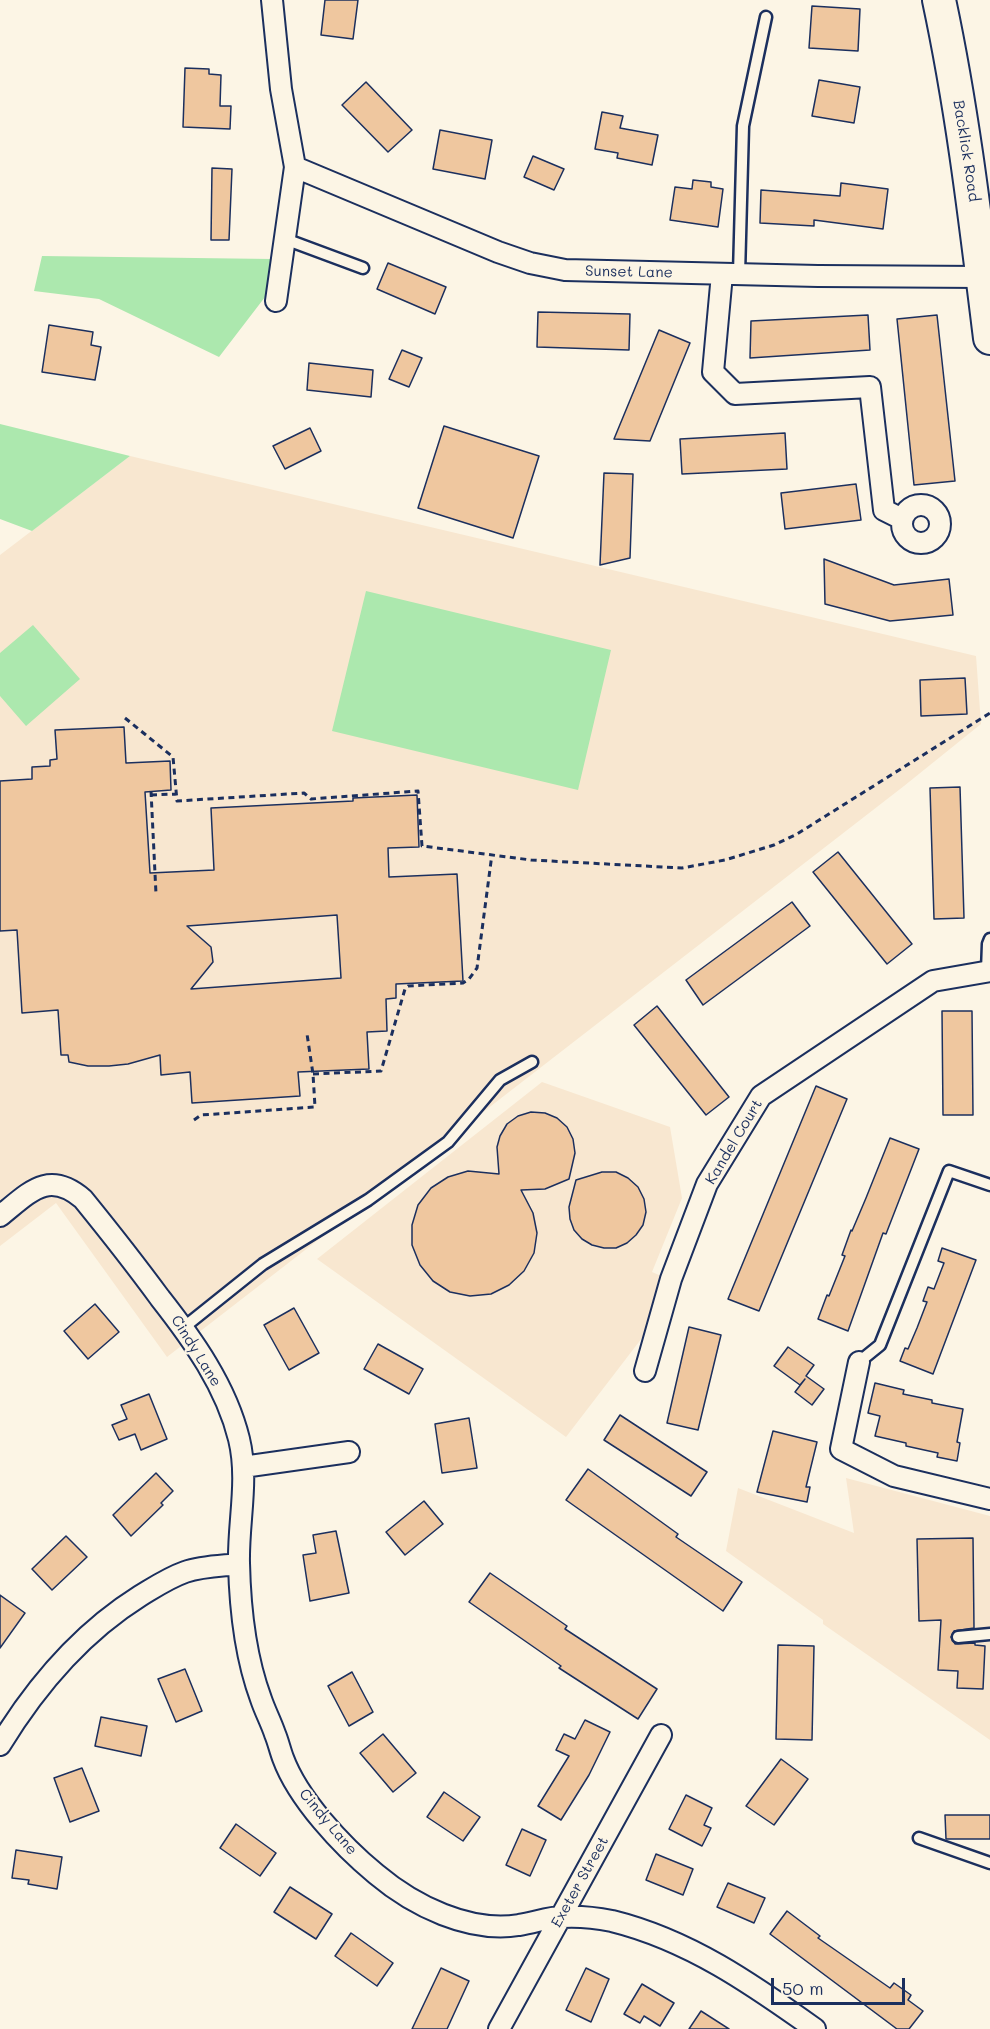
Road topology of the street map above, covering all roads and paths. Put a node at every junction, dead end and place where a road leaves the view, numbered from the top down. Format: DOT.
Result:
graph roads {
  1 [pos="272,0"];
  2 [pos="939,0"];
  3 [pos="766,17"];
  4 [pos="295,167"];
  5 [pos="285,239"];
  6 [pos="363,268"];
  7 [pos="730,274"];
  8 [pos="982,277"];
  9 [pos="276,301"];
  10 [pos="990,338"];
  11 [pos="902,519"];
  12 [pos="990,713"];
  13 [pos="125,718"];
  14 [pos="176,794"];
  15 [pos="492,854"];
  16 [pos="156,894"];
  17 [pos="990,939"];
  18 [pos="989,971"];
  19 [pos="307,1034"];
  20 [pos="532,1062"];
  21 [pos="313,1074"];
  22 [pos="194,1120"];
  23 [pos="990,1185"];
  24 [pos="0,1216"];
  25 [pos="183,1328"];
  26 [pos="859,1362"];
  27 [pos="645,1371"];
  28 [pos="349,1452"];
  29 [pos="243,1467"];
  30 [pos="990,1499"];
  31 [pos="239,1564"];
  32 [pos="990,1634"];
  33 [pos="958,1637"];
  34 [pos="661,1735"];
  35 [pos="0,1745"];
  36 [pos="919,1838"];
  37 [pos="990,1863"];
  38 [pos="561,1917"];
  39 [pos="499,2029"];
  40 [pos="815,2029"];
  1 -- 4 [label="street"];
  2 -- 8 [label="main road, Backlick Road"];
  3 -- 7 [label="lane"];
  4 -- 5 [label="street"];
  4 -- 7 [label="street, Sunset Lane"];
  5 -- 6 [label="lane"];
  5 -- 9 [label="street"];
  7 -- 8 [label="street, Sunset Lane"];
  7 -- 11 [label="street"];
  8 -- 10 [label="main road, Backlick Road"];
  12 -- 15 [label="path"];
  13 -- 14 [label="path"];
  14 -- 15 [label="path"];
  14 -- 16 [label="path"];
  15 -- 21 [label="path"];
  17 -- 18 [label="lane"];
  18 -- 27 [label="street, Kandel Court"];
  19 -- 21 [label="path"];
  20 -- 25 [label="lane"];
  21 -- 22 [label="path"];
  23 -- 26 [label="lane"];
  24 -- 25 [label="street, Cindy Lane"];
  25 -- 29 [label="street, Cindy Lane"];
  26 -- 30 [label="street"];
  28 -- 29 [label="street"];
  29 -- 31 [label="street, Cindy Lane"];
  31 -- 35 [label="street"];
  31 -- 38 [label="street, Cindy Lane"];
  32 -- 33 [label="lane"];
  34 -- 38 [label="street, Exeter Street"];
  36 -- 37 [label="lane"];
  38 -- 39 [label="street, Exeter Street"];
  38 -- 40 [label="street, Cindy Lane"];
}
